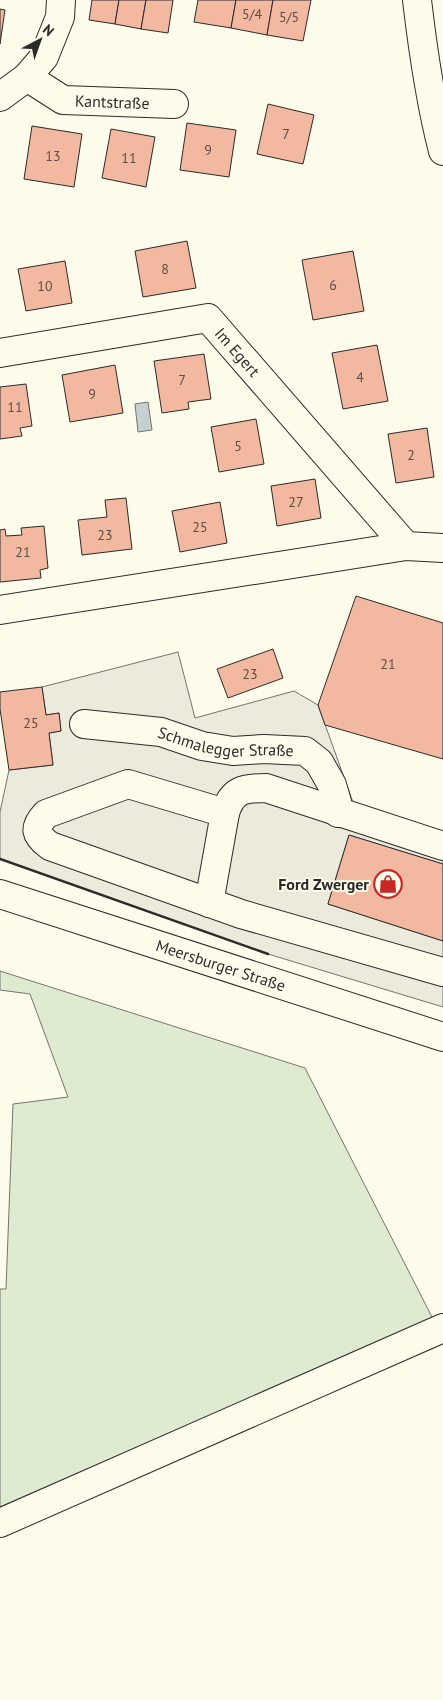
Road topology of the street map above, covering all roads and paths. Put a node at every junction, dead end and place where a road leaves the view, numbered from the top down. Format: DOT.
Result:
graph roads {
  1 [pos="61,0"];
  2 [pos="417,0"];
  3 [pos="27,77"];
  4 [pos="0,97"];
  5 [pos="174,104"];
  6 [pos="443,151"];
  7 [pos="0,353"];
  8 [pos="406,546"];
  9 [pos="443,548"];
  10 [pos="0,610"];
  11 [pos="84,724"];
  12 [pos="225,813"];
  13 [pos="338,813"];
  14 [pos="443,846"];
  15 [pos="0,894"];
  16 [pos="209,903"];
  17 [pos="443,972"];
  18 [pos="443,1037"];
  19 [pos="443,1328"];
  20 [pos="0,1523"];
  1 -- 3 [label="street"];
  2 -- 6 [label="street"];
  3 -- 4 [label="street"];
  3 -- 5 [label="street, Kantstraße"];
  7 -- 8 [label="street, Im Egert"];
  8 -- 9 [label="street"];
  8 -- 10 [label="street"];
  11 -- 13 [label="street, Schmalegger Straße"];
  12 -- 13 [label="street"];
  12 -- 16 [label="street"];
  12 -- 16 [label="street"];
  13 -- 14 [label="street"];
  15 -- 18 [label="street, Meersburger Straße"];
  16 -- 17 [label="street"];
  19 -- 20 [label="street"];
}
